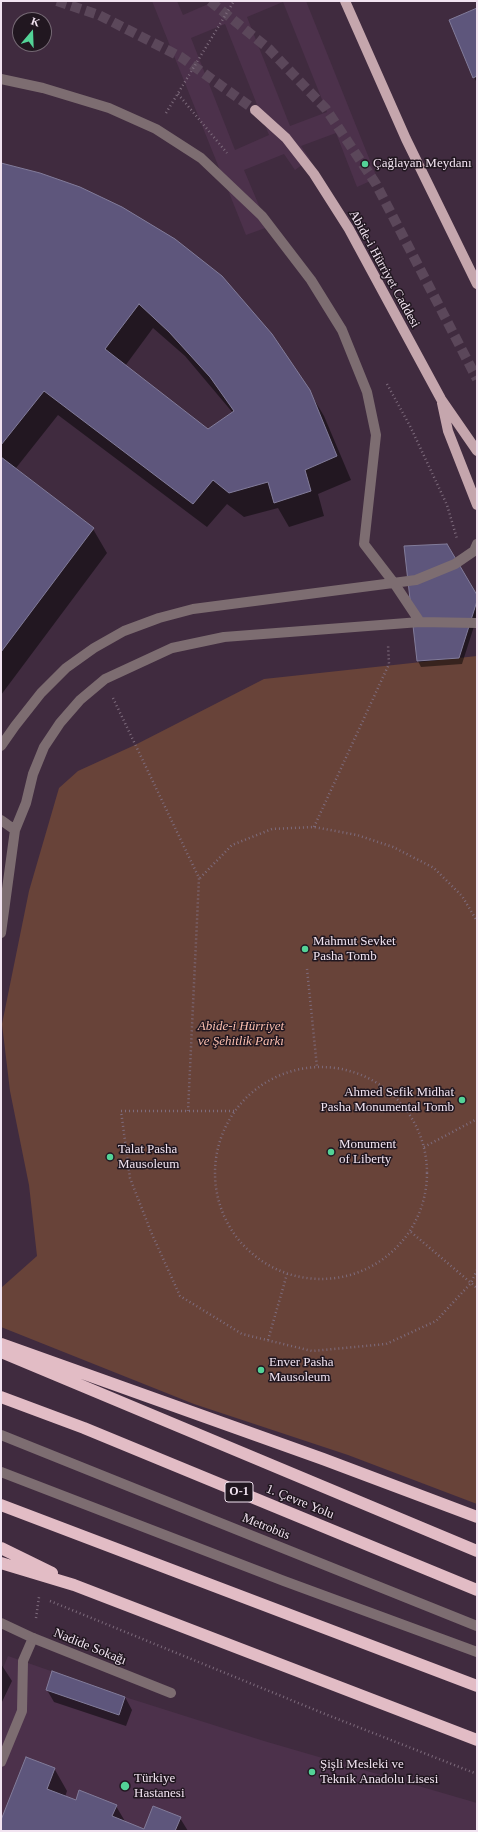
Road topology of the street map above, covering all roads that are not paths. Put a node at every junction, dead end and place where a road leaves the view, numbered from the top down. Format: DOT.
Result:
graph roads {
  1 [pos="345,1"];
  2 [pos="1,79"];
  3 [pos="255,110"];
  4 [pos="477,284"];
  5 [pos="442,399"];
  6 [pos="477,451"];
  7 [pos="477,505"];
  8 [pos="477,544"];
  9 [pos="394,583"];
  10 [pos="420,622"];
  11 [pos="477,623"];
  12 [pos="1,746"];
  13 [pos="1,820"];
  14 [pos="15,830"];
  15 [pos="1,933"];
  16 [pos="1,1344"];
  17 [pos="1,1352"];
  18 [pos="1,1397"];
  19 [pos="1,1435"];
  20 [pos="1,1472"];
  21 [pos="1,1505"];
  22 [pos="477,1517"];
  23 [pos="1,1548"];
  24 [pos="477,1551"];
  25 [pos="1,1563"];
  26 [pos="74,1585"];
  27 [pos="477,1590"];
  28 [pos="1,1622"];
  29 [pos="477,1626"];
  30 [pos="33,1638"];
  31 [pos="477,1652"];
  32 [pos="477,1686"];
  33 [pos="171,1693"];
  34 [pos="477,1740"];
  35 [pos="1,1762"];
  1 -- 4 [label="main road"];
  2 -- 9 [label="street"];
  3 -- 5 [label="main road, Abide-i Hürriyet Caddesi"];
  5 -- 6 [label="main road, Abide-i Hürriyet Caddesi"];
  5 -- 7 [label="main road"];
  8 -- 9 [label="street"];
  9 -- 10 [label="street"];
  9 -- 12 [label="street"];
  10 -- 11 [label="street"];
  10 -- 14 [label="street"];
  13 -- 14 [label="street"];
  14 -- 15 [label="street"];
  16 -- 22 [label="highway"];
  17 -- 24 [label="highway"];
  18 -- 27 [label="highway, 1. Çevre Yolu / O-1"];
  19 -- 29 [label="street, Metrobüs"];
  20 -- 31 [label="street"];
  21 -- 32 [label="highway"];
  23 -- 26 [label="highway"];
  25 -- 26 [label="highway"];
  26 -- 34 [label="highway"];
  28 -- 30 [label="street, Nadide Sokağı"];
  30 -- 33 [label="street, Nadide Sokağı"];
  30 -- 35 [label="street"];
}
